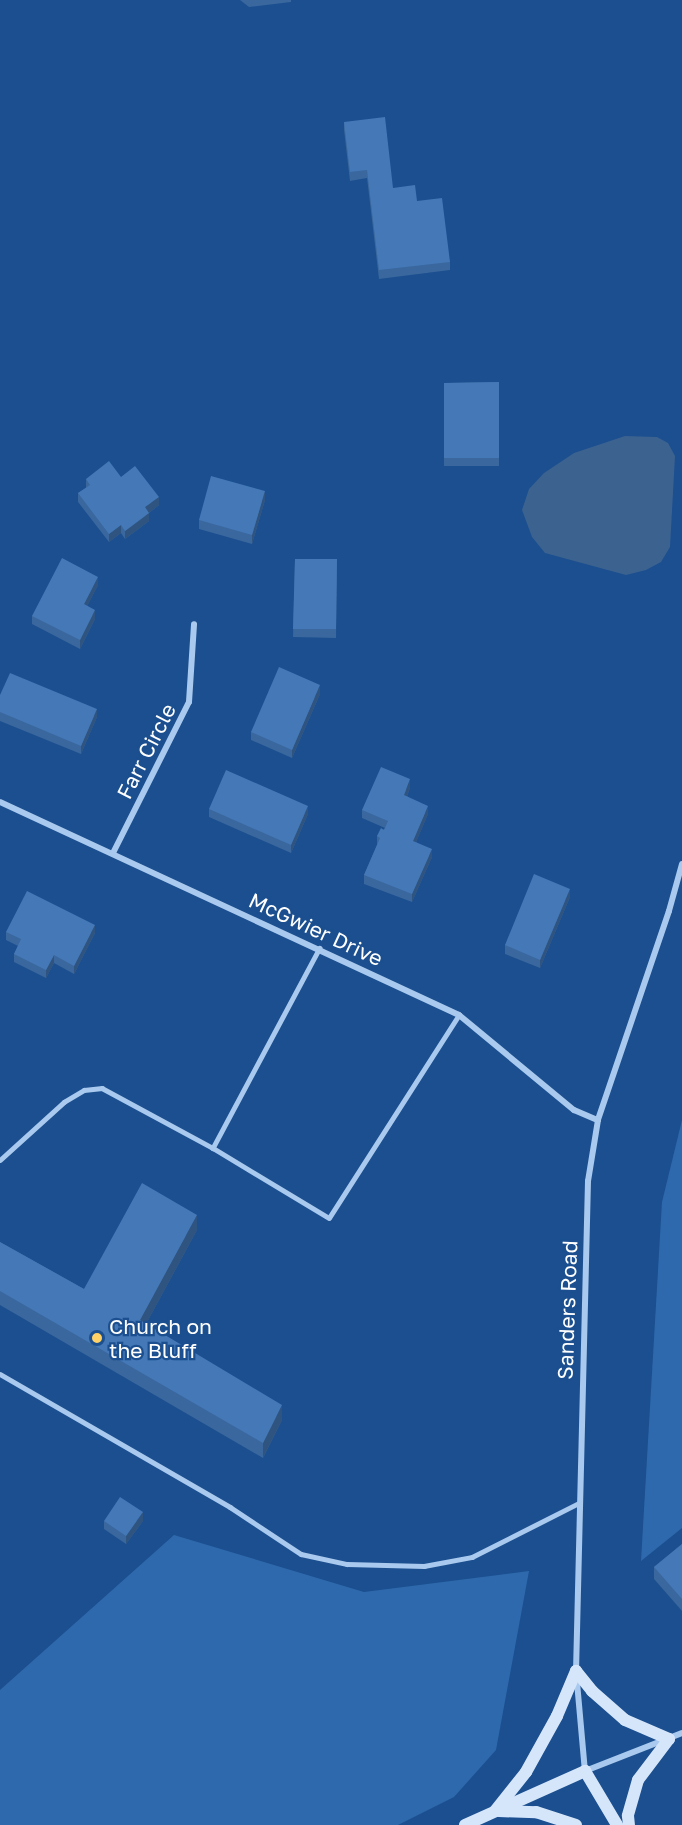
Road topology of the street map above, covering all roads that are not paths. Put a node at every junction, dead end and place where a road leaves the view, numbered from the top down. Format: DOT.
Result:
graph roads {
  1 [pos="194,624"];
  2 [pos="0,802"];
  3 [pos="113,853"];
  4 [pos="682,864"];
  5 [pos="320,948"];
  6 [pos="459,1015"];
  7 [pos="598,1120"];
  8 [pos="213,1148"];
  9 [pos="0,1160"];
  10 [pos="0,1374"];
  11 [pos="579,1503"];
  12 [pos="576,1671"];
  13 [pos="682,1733"];
  14 [pos="669,1739"];
  15 [pos="585,1771"];
  16 [pos="495,1810"];
  17 [pos="465,1825"];
  18 [pos="576,1825"];
  19 [pos="617,1825"];
  20 [pos="629,1825"];
  1 -- 3 [label="street, Farr Circle"];
  2 -- 3 [label="street, McGwier Drive"];
  3 -- 5 [label="street, McGwier Drive"];
  4 -- 7 [label="street, Sanders Road"];
  5 -- 6 [label="street, McGwier Drive"];
  5 -- 8 [label="lane"];
  6 -- 7 [label="street, McGwier Drive"];
  6 -- 8 [label="lane"];
  7 -- 11 [label="street, Sanders Road"];
  8 -- 9 [label="lane"];
  10 -- 11 [label="lane"];
  11 -- 12 [label="street, Sanders Road"];
  12 -- 14 [label="street"];
  12 -- 15 [label="street, Sanders Road"];
  12 -- 16 [label="street"];
  13 -- 14 [label="street"];
  14 -- 15 [label="street"];
  14 -- 20 [label="street"];
  15 -- 16 [label="street"];
  15 -- 19 [label="street"];
  16 -- 17 [label="street"];
  16 -- 18 [label="street"];
}
